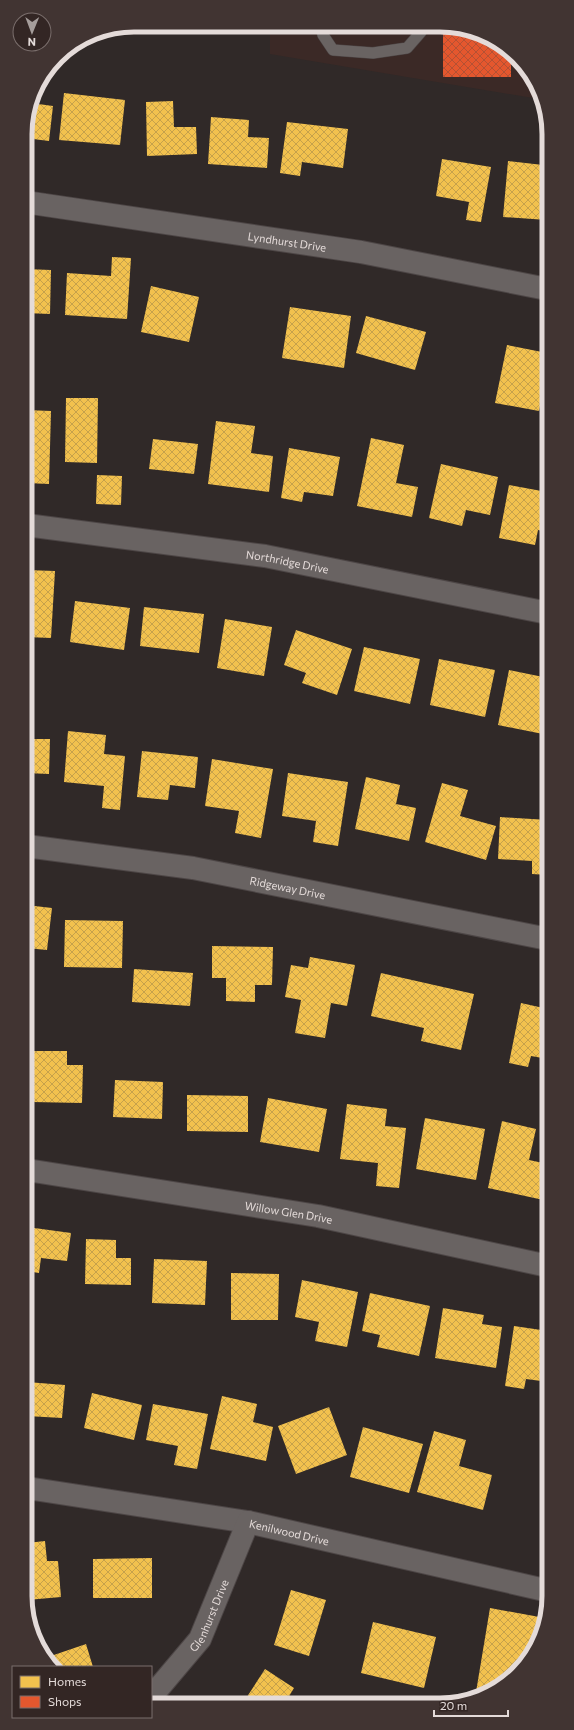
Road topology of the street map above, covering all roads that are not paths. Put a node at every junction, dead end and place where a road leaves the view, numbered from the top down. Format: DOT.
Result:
graph roads {
  1 [pos="323,32"];
  2 [pos="420,32"];
  3 [pos="32,203"];
  4 [pos="542,288"];
  5 [pos="32,526"];
  6 [pos="542,612"];
  7 [pos="32,847"];
  8 [pos="542,938"];
  9 [pos="32,1171"];
  10 [pos="542,1265"];
  11 [pos="32,1489"];
  12 [pos="248,1522"];
  13 [pos="542,1589"];
  14 [pos="152,1697"];
  1 -- 2 [label="lane"];
  3 -- 4 [label="street, Lyndhurst Drive"];
  5 -- 6 [label="street, Northridge Drive"];
  7 -- 8 [label="street, Ridgeway Drive"];
  9 -- 10 [label="street, Willow Glen Drive"];
  11 -- 12 [label="street, Kenilwood Drive"];
  12 -- 13 [label="street, Kenilwood Drive"];
  12 -- 14 [label="street, Glenhurst Drive"];
}
